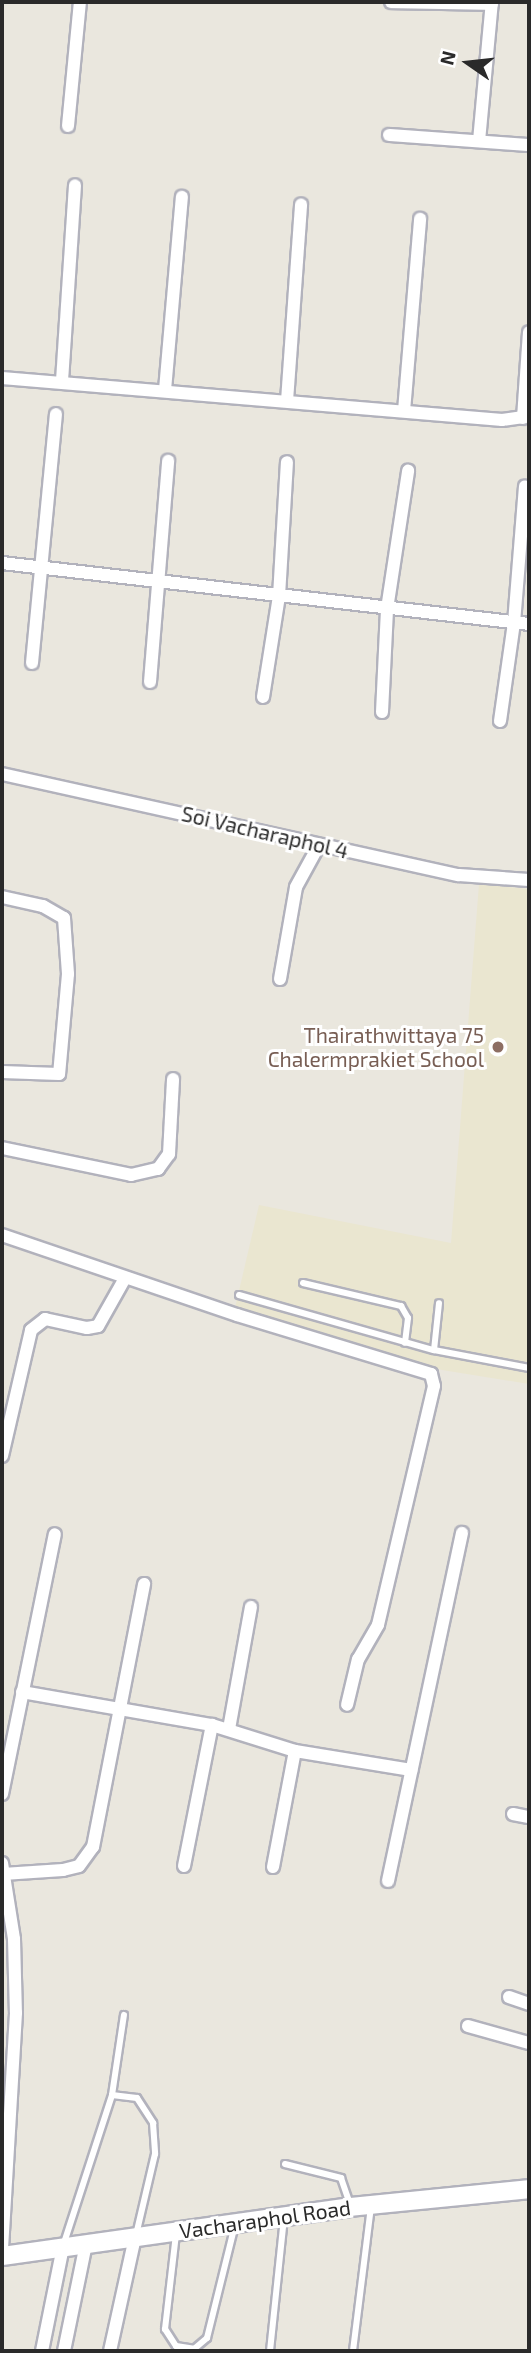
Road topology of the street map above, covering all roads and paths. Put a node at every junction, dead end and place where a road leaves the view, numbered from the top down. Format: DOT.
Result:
graph roads {
  1 [pos="80,2"];
  2 [pos="391,2"];
  3 [pos="492,3"];
  4 [pos="68,126"];
  5 [pos="389,135"];
  6 [pos="479,141"];
  7 [pos="529,145"];
  8 [pos="75,185"];
  9 [pos="182,197"];
  10 [pos="301,204"];
  11 [pos="420,219"];
  12 [pos="529,332"];
  13 [pos="2,378"];
  14 [pos="62,381"];
  15 [pos="165,390"];
  16 [pos="287,401"];
  17 [pos="404,411"];
  18 [pos="56,414"];
  19 [pos="526,417"];
  20 [pos="168,461"];
  21 [pos="287,461"];
  22 [pos="408,471"];
  23 [pos="525,485"];
  24 [pos="2,563"];
  25 [pos="39,568"];
  26 [pos="158,582"];
  27 [pos="279,596"];
  28 [pos="387,609"];
  29 [pos="514,623"];
  30 [pos="529,624"];
  31 [pos="32,663"];
  32 [pos="150,682"];
  33 [pos="263,697"];
  34 [pos="382,712"];
  35 [pos="500,720"];
  36 [pos="2,774"];
  37 [pos="319,845"];
  38 [pos="529,880"];
  39 [pos="2,897"];
  40 [pos="280,979"];
  41 [pos="2,1072"];
  42 [pos="173,1079"];
  43 [pos="2,1148"];
  44 [pos="2,1235"];
  45 [pos="125,1278"];
  46 [pos="303,1283"];
  47 [pos="239,1295"];
  48 [pos="439,1303"];
  49 [pos="405,1343"];
  50 [pos="434,1350"];
  51 [pos="529,1368"];
  52 [pos="2,1456"];
  53 [pos="462,1533"];
  54 [pos="55,1534"];
  55 [pos="144,1584"];
  56 [pos="251,1607"];
  57 [pos="22,1692"];
  58 [pos="347,1705"];
  59 [pos="118,1709"];
  60 [pos="212,1725"];
  61 [pos="229,1729"];
  62 [pos="295,1751"];
  63 [pos="411,1770"];
  64 [pos="2,1794"];
  65 [pos="513,1814"];
  66 [pos="529,1817"];
  67 [pos="184,1866"];
  68 [pos="273,1867"];
  69 [pos="3,1869"];
  70 [pos="388,1881"];
  71 [pos="509,1997"];
  72 [pos="529,2004"];
  73 [pos="124,2015"];
  74 [pos="468,2026"];
  75 [pos="529,2043"];
  76 [pos="112,2095"];
  77 [pos="285,2164"];
  78 [pos="529,2189"];
  79 [pos="371,2205"];
  80 [pos="350,2207"];
  81 [pos="284,2216"];
  82 [pos="235,2223"];
  83 [pos="177,2231"];
  84 [pos="135,2237"];
  85 [pos="86,2244"];
  86 [pos="63,2247"];
  87 [pos="2,2249"];
  88 [pos="2,2256"];
  89 [pos="47,2325"];
  90 [pos="69,2327"];
  91 [pos="42,2351"];
  92 [pos="64,2351"];
  93 [pos="110,2351"];
  94 [pos="270,2351"];
  95 [pos="353,2351"];
  1 -- 4 [label="street"];
  2 -- 3 [label="street"];
  3 -- 6 [label="street"];
  5 -- 6 [label="street"];
  6 -- 7 [label="street"];
  8 -- 14 [label="street"];
  9 -- 15 [label="street"];
  10 -- 16 [label="street"];
  11 -- 17 [label="street"];
  12 -- 19 [label="street"];
  13 -- 14 [label="street"];
  14 -- 15 [label="street"];
  15 -- 16 [label="street"];
  16 -- 17 [label="street"];
  17 -- 19 [label="street"];
  18 -- 25 [label="street"];
  20 -- 26 [label="street"];
  21 -- 27 [label="street"];
  22 -- 28 [label="street"];
  23 -- 29 [label="street"];
  24 -- 25 [label="street"];
  25 -- 26 [label="street"];
  25 -- 31 [label="street"];
  26 -- 27 [label="street"];
  26 -- 32 [label="street"];
  27 -- 28 [label="street"];
  27 -- 33 [label="street"];
  28 -- 29 [label="street"];
  28 -- 34 [label="street"];
  29 -- 30 [label="street"];
  29 -- 35 [label="street"];
  36 -- 37 [label="street, Soi Vacharaphol 4"];
  37 -- 38 [label="street, Soi Vacharaphol 4"];
  37 -- 40 [label="street"];
  39 -- 41 [label="street"];
  42 -- 43 [label="street"];
  44 -- 45 [label="street"];
  45 -- 52 [label="street"];
  45 -- 58 [label="street"];
  46 -- 49 [label="lane"];
  47 -- 49 [label="lane"];
  48 -- 50 [label="lane"];
  49 -- 50 [label="lane"];
  50 -- 51 [label="lane"];
  53 -- 63 [label="street"];
  54 -- 57 [label="street"];
  55 -- 59 [label="street"];
  56 -- 61 [label="street"];
  57 -- 59 [label="street"];
  57 -- 64 [label="street"];
  59 -- 60 [label="street"];
  59 -- 69 [label="street"];
  60 -- 61 [label="street"];
  60 -- 67 [label="street"];
  61 -- 62 [label="street"];
  62 -- 63 [label="street"];
  62 -- 68 [label="street"];
  63 -- 70 [label="street"];
  65 -- 66 [label="street"];
  69 -- 87 [label="street"];
  71 -- 72 [label="street"];
  73 -- 76 [label="lane"];
  74 -- 75 [label="street"];
  76 -- 84 [label="lane"];
  76 -- 86 [label="lane"];
  77 -- 80 [label="lane"];
  78 -- 79 [label="street, Vacharaphol Road"];
  79 -- 80 [label="street, Vacharaphol Road"];
  79 -- 95 [label="lane"];
  80 -- 81 [label="street, Vacharaphol Road"];
  81 -- 82 [label="street, Vacharaphol Road"];
  81 -- 94 [label="lane"];
  82 -- 83 [label="street, Vacharaphol Road"];
  82 -- 83 [label="lane"];
  83 -- 84 [label="street, Vacharaphol Road"];
  84 -- 85 [label="street, Vacharaphol Road"];
  84 -- 93 [label="street"];
  85 -- 86 [label="street, Vacharaphol Road"];
  85 -- 90 [label="street"];
  86 -- 88 [label="street, Vacharaphol Road"];
  86 -- 89 [label="street"];
  89 -- 90 [label="street"];
  89 -- 91 [label="street"];
  90 -- 92 [label="street"];
}
